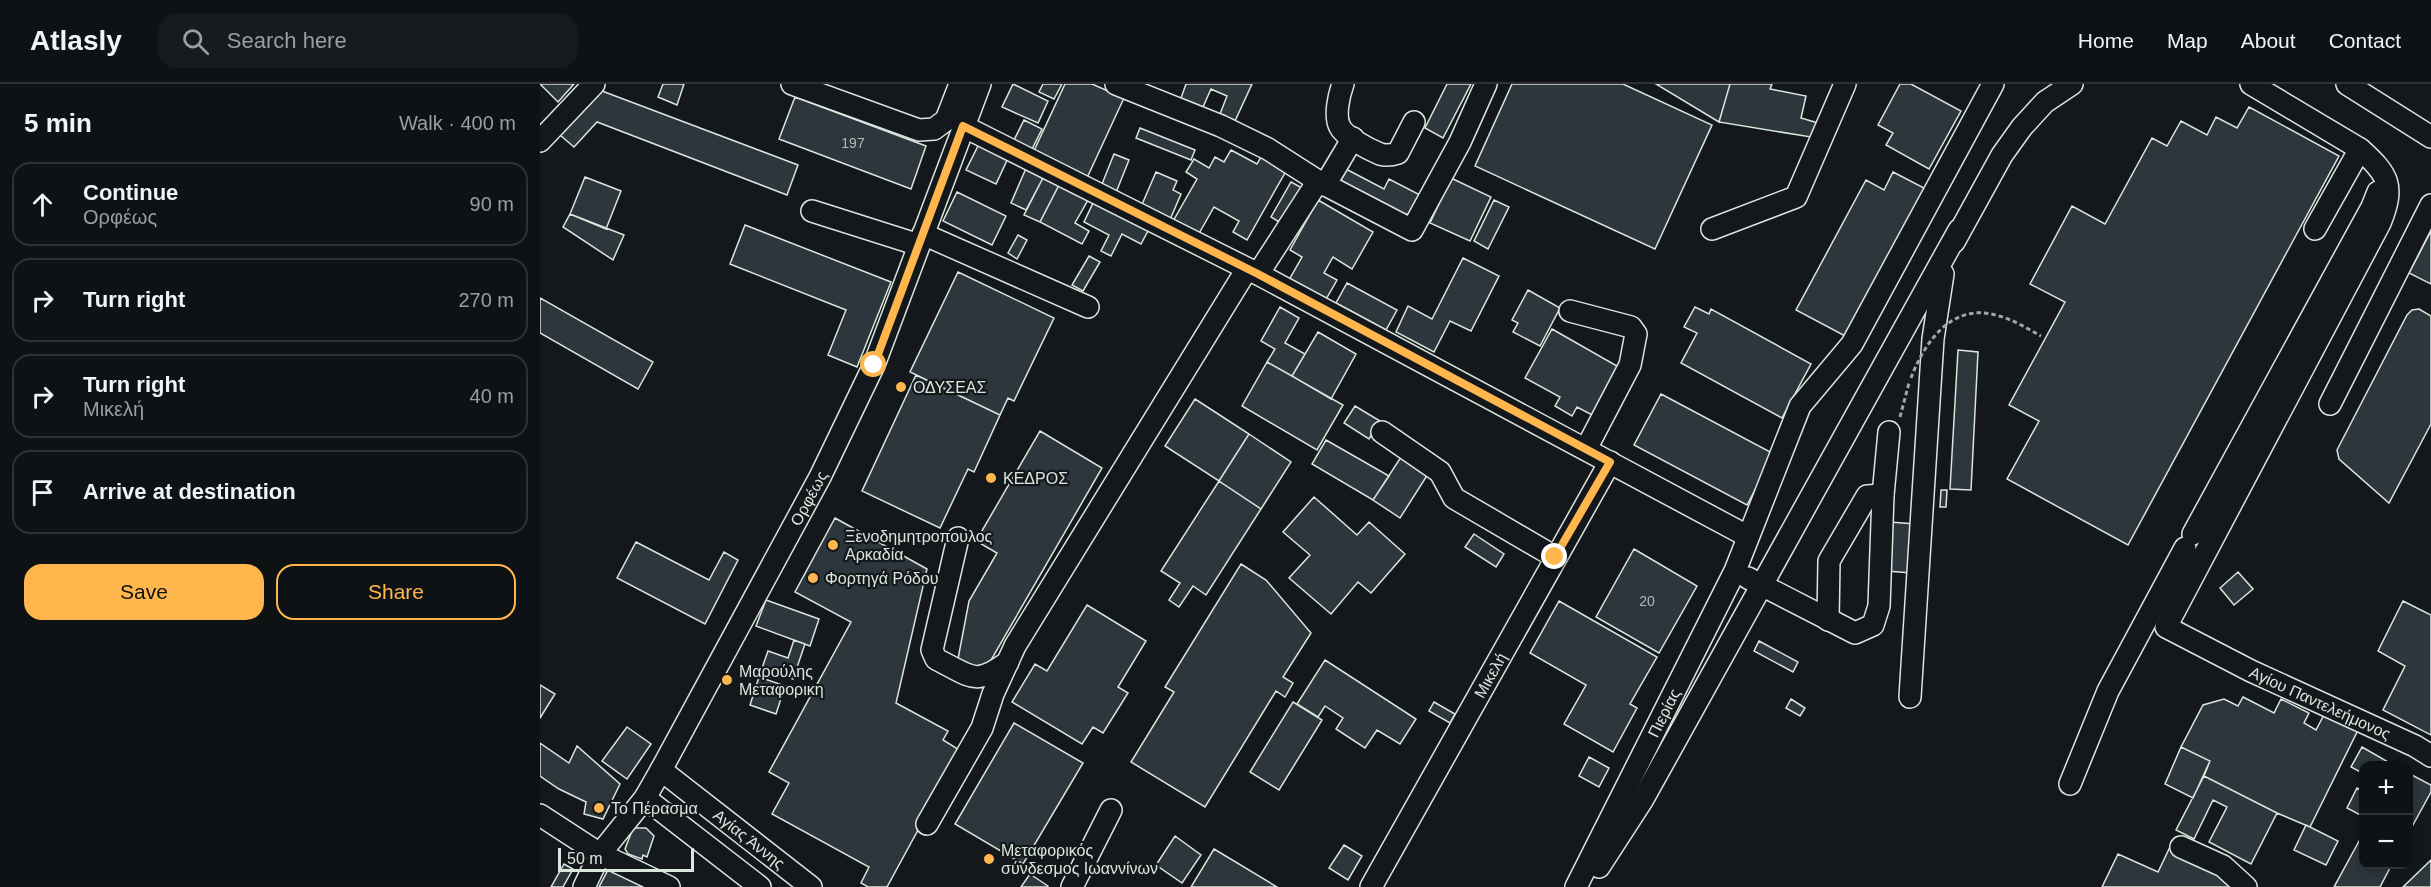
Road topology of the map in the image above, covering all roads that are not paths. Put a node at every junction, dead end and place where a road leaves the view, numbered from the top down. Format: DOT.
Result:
graph roads {
  1 [pos="594,84"];
  2 [pos="792,84"];
  3 [pos="960,84"];
  4 [pos="980,84"];
  5 [pos="1116,84"];
  6 [pos="1343,84"];
  7 [pos="1486,84"];
  8 [pos="1845,84"];
  9 [pos="1993,84"];
  10 [pos="2072,84"];
  11 [pos="2252,84"];
  12 [pos="2347,84"];
  13 [pos="1414,122"];
  14 [pos="963,126"];
  15 [pos="2431,137"];
  16 [pos="1353,138"];
  17 [pos="540,141"];
  18 [pos="2360,149"];
  19 [pos="1321,183"];
  20 [pos="2431,205"];
  21 [pos="812,211"];
  22 [pos="1712,229"];
  23 [pos="2315,229"];
  24 [pos="1959,230"];
  25 [pos="921,239"];
  26 [pos="1252,271"];
  27 [pos="1088,307"];
  28 [pos="1570,311"];
  29 [pos="2330,404"];
  30 [pos="1382,432"];
  31 [pos="1888,432"];
  32 [pos="1586,449"];
  33 [pos="1610,462"];
  34 [pos="1883,495"];
  35 [pos="1747,536"];
  36 [pos="958,538"];
  37 [pos="1555,557"];
  38 [pos="1735,571"];
  39 [pos="1760,585"];
  40 [pos="1828,620"];
  41 [pos="1008,661"];
  42 [pos="1910,697"];
  43 [pos="2431,756"];
  44 [pos="661,770"];
  45 [pos="2070,784"];
  46 [pos="645,798"];
  47 [pos="1111,810"];
  48 [pos="540,814"];
  49 [pos="927,824"];
  50 [pos="2181,847"];
  51 [pos="600,854"];
  52 [pos="584,887"];
  53 [pos="669,887"];
  54 [pos="760,887"];
  55 [pos="811,887"];
  56 [pos="1072,887"];
  57 [pos="1371,887"];
  58 [pos="1577,887"];
  59 [pos="2246,887"];
  1 -- 17 [label="street"];
  2 -- 3 [label="street"];
  4 -- 14 [label="street, Ορφέως"];
  5 -- 19 [label="street"];
  6 -- 16 [label="street"];
  7 -- 19 [label="street"];
  8 -- 22 [label="street"];
  9 -- 35 [label="street, Πιερίας"];
  10 -- 24 [label="street"];
  11 -- 18 [label="street"];
  12 -- 15 [label="street"];
  13 -- 16 [label="street"];
  14 -- 25 [label="street, Ορφέως"];
  14 -- 26 [label="street"];
  16 -- 19 [label="street"];
  18 -- 23 [label="street"];
  18 -- 43 [label="street, Αγίου Παντελεήμονος"];
  18 -- 45 [label="street"];
  19 -- 26 [label="street"];
  20 -- 29 [label="street"];
  21 -- 25 [label="street"];
  24 -- 39 [label="street"];
  24 -- 42 [label="street"];
  25 -- 27 [label="street"];
  25 -- 44 [label="street, Ορφέως"];
  26 -- 32 [label="street"];
  26 -- 41 [label="street"];
  28 -- 32 [label="street"];
  30 -- 37 [label="street"];
  31 -- 34 [label="street"];
  32 -- 33 [label="street"];
  33 -- 35 [label="street"];
  33 -- 37 [label="street, Μικελή"];
  34 -- 40 [label="street"];
  34 -- 40 [label="street"];
  35 -- 38 [label="street, Πιερίας"];
  36 -- 41 [label="street"];
  37 -- 57 [label="street, Μικελή"];
  38 -- 39 [label="street"];
  38 -- 58 [label="street, Πιερίας"];
  39 -- 40 [label="street"];
  39 -- 58 [label="street"];
  41 -- 49 [label="street"];
  44 -- 46 [label="street, Ορφέως"];
  44 -- 55 [label="street, Αγίας Άννης"];
  46 -- 51 [label="street, Ορφέως"];
  46 -- 54 [label="street, Αγίας Άννης"];
  47 -- 56 [label="street"];
  48 -- 51 [label="street"];
  50 -- 59 [label="street"];
  51 -- 52 [label="street, Ορφέως"];
  51 -- 53 [label="street"];
}
